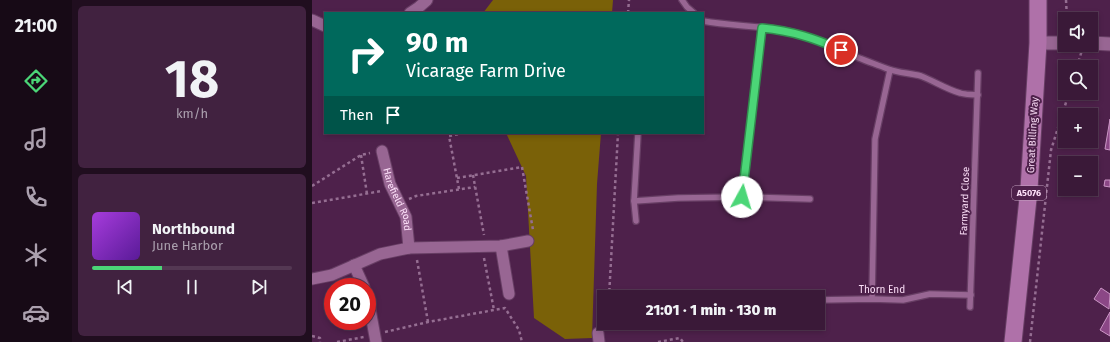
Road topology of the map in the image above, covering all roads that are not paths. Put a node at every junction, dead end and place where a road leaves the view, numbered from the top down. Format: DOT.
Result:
graph roads {
  1 [pos="427,0"];
  2 [pos="682,0"];
  3 [pos="1038,0"];
  4 [pos="412,12"];
  5 [pos="693,12"];
  6 [pos="312,20"];
  7 [pos="704,21"];
  8 [pos="324,26"];
  9 [pos="762,28"];
  10 [pos="1038,43"];
  11 [pos="1058,43"];
  12 [pos="1098,43"];
  13 [pos="1110,44"];
  14 [pos="890,70"];
  15 [pos="978,73"];
  16 [pos="978,95"];
  17 [pos="638,134"];
  18 [pos="382,151"];
  19 [pos="742,197"];
  20 [pos="810,199"];
  21 [pos="634,201"];
  22 [pos="636,221"];
  23 [pos="528,241"];
  24 [pos="501,246"];
  25 [pos="412,248"];
  26 [pos="354,265"];
  27 [pos="360,278"];
  28 [pos="312,279"];
  29 [pos="509,294"];
  30 [pos="971,295"];
  31 [pos="872,299"];
  32 [pos="825,300"];
  33 [pos="970,307"];
  34 [pos="1013,342"];
  1 -- 4 [label="street"];
  2 -- 5 [label="lane"];
  3 -- 10 [label="main road, Great Billing Way / A5076"];
  6 -- 8 [label="street"];
  7 -- 9 [label="lane"];
  9 -- 14 [label="lane"];
  9 -- 19 [label="lane"];
  10 -- 11 [label="street"];
  10 -- 34 [label="main road, Great Billing Way / A5076"];
  12 -- 13 [label="street"];
  14 -- 16 [label="lane"];
  14 -- 31 [label="lane"];
  15 -- 16 [label="lane, Farmyard Close"];
  16 -- 30 [label="lane, Farmyard Close"];
  17 -- 21 [label="lane"];
  18 -- 25 [label="street, Harefield Road"];
  19 -- 20 [label="lane"];
  19 -- 21 [label="lane"];
  21 -- 22 [label="lane"];
  23 -- 24 [label="street"];
  24 -- 25 [label="street"];
  24 -- 29 [label="street"];
  25 -- 26 [label="street"];
  26 -- 27 [label="street"];
  26 -- 28 [label="street"];
  30 -- 31 [label="lane, Thorn End"];
  30 -- 33 [label="lane, Farmyard Close"];
  31 -- 32 [label="lane, Thorn End"];
}
